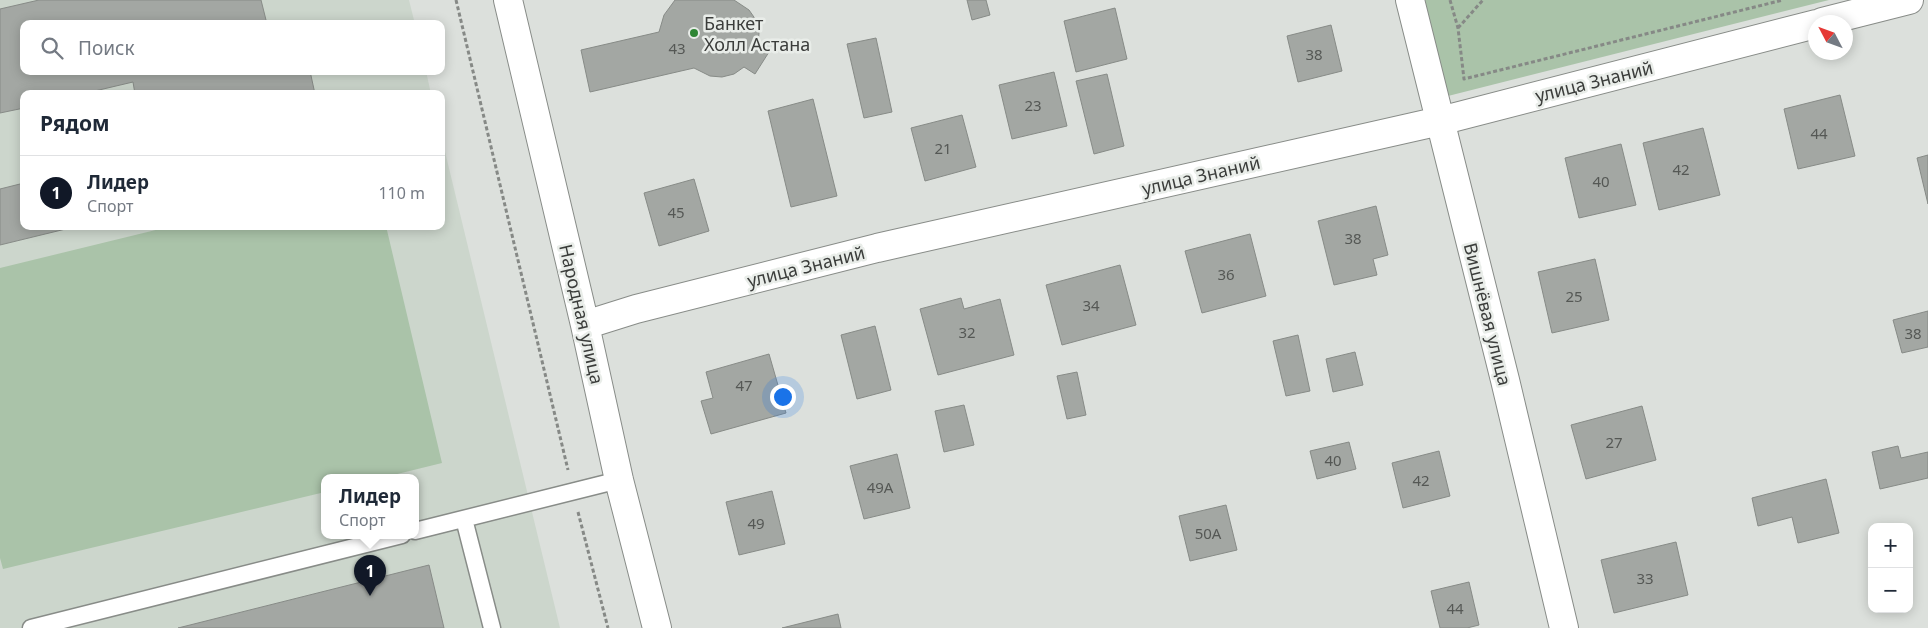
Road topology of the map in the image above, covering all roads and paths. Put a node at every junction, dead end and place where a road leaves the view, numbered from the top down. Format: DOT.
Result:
graph roads {
  1 [pos="456,0"];
  2 [pos="508,0"];
  3 [pos="1410,0"];
  4 [pos="1450,0"];
  5 [pos="1483,0"];
  6 [pos="1783,0"];
  7 [pos="1909,0"];
  8 [pos="1850,15"];
  9 [pos="1808,26"];
  10 [pos="1458,28"];
  11 [pos="1440,122"];
  12 [pos="585,325"];
  13 [pos="619,480"];
  14 [pos="573,491"];
  15 [pos="464,519"];
  16 [pos="419,530"];
  17 [pos="387,539"];
  18 [pos="58,625"];
  19 [pos="31,628"];
  20 [pos="492,628"];
  21 [pos="608,628"];
  22 [pos="657,628"];
  23 [pos="1564,628"];
  1 -- 14 [label="path"];
  2 -- 12 [label="street, Народная улица"];
  3 -- 11 [label="street, Вишнёвая улица"];
  4 -- 10 [label="path"];
  5 -- 10 [label="path"];
  6 -- 10 [label="path"];
  7 -- 8 [label="street"];
  9 -- 11 [label="street, улица Знаний"];
  11 -- 12 [label="street, улица Знаний"];
  11 -- 23 [label="street, Вишнёвая улица"];
  12 -- 13 [label="street, Народная улица"];
  13 -- 14 [label="lane"];
  13 -- 22 [label="street, Народная улица"];
  14 -- 15 [label="lane"];
  14 -- 21 [label="path"];
  15 -- 16 [label="lane"];
  15 -- 20 [label="lane"];
  17 -- 18 [label="lane"];
  18 -- 19 [label="lane"];
}
